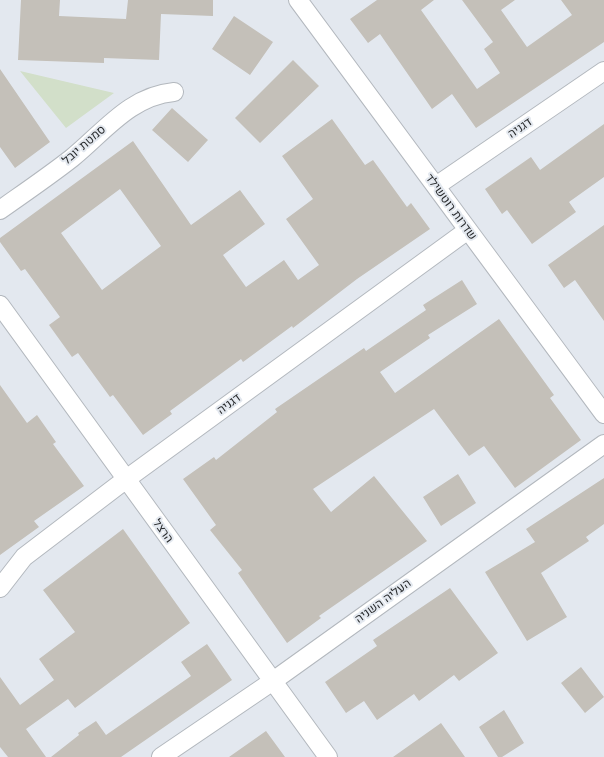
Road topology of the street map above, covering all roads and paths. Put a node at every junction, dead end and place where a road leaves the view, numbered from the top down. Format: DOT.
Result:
graph roads {
  1 [pos="298,0"];
  2 [pos="604,71"];
  3 [pos="174,92"];
  4 [pos="436,186"];
  5 [pos="0,210"];
  6 [pos="468,230"];
  7 [pos="0,305"];
  8 [pos="604,414"];
  9 [pos="604,444"];
  10 [pos="125,480"];
  11 [pos="0,588"];
  12 [pos="273,681"];
  13 [pos="161,757"];
  14 [pos="328,757"];
  1 -- 4 [label="street, שדרות רוטשילד"];
  2 -- 4 [label="street, דגניה"];
  3 -- 5 [label="street, סמטת יובל"];
  4 -- 6 [label="street, שדרות רוטשילד"];
  6 -- 8 [label="street, שדרות רוטשילד"];
  6 -- 10 [label="street, דגניה"];
  7 -- 10 [label="street, הרצל"];
  9 -- 12 [label="street, העליה השניה"];
  10 -- 11 [label="street, דגניה"];
  10 -- 12 [label="street, הרצל"];
  12 -- 13 [label="street, העליה השניה"];
  12 -- 14 [label="street, הרצל"];
}
